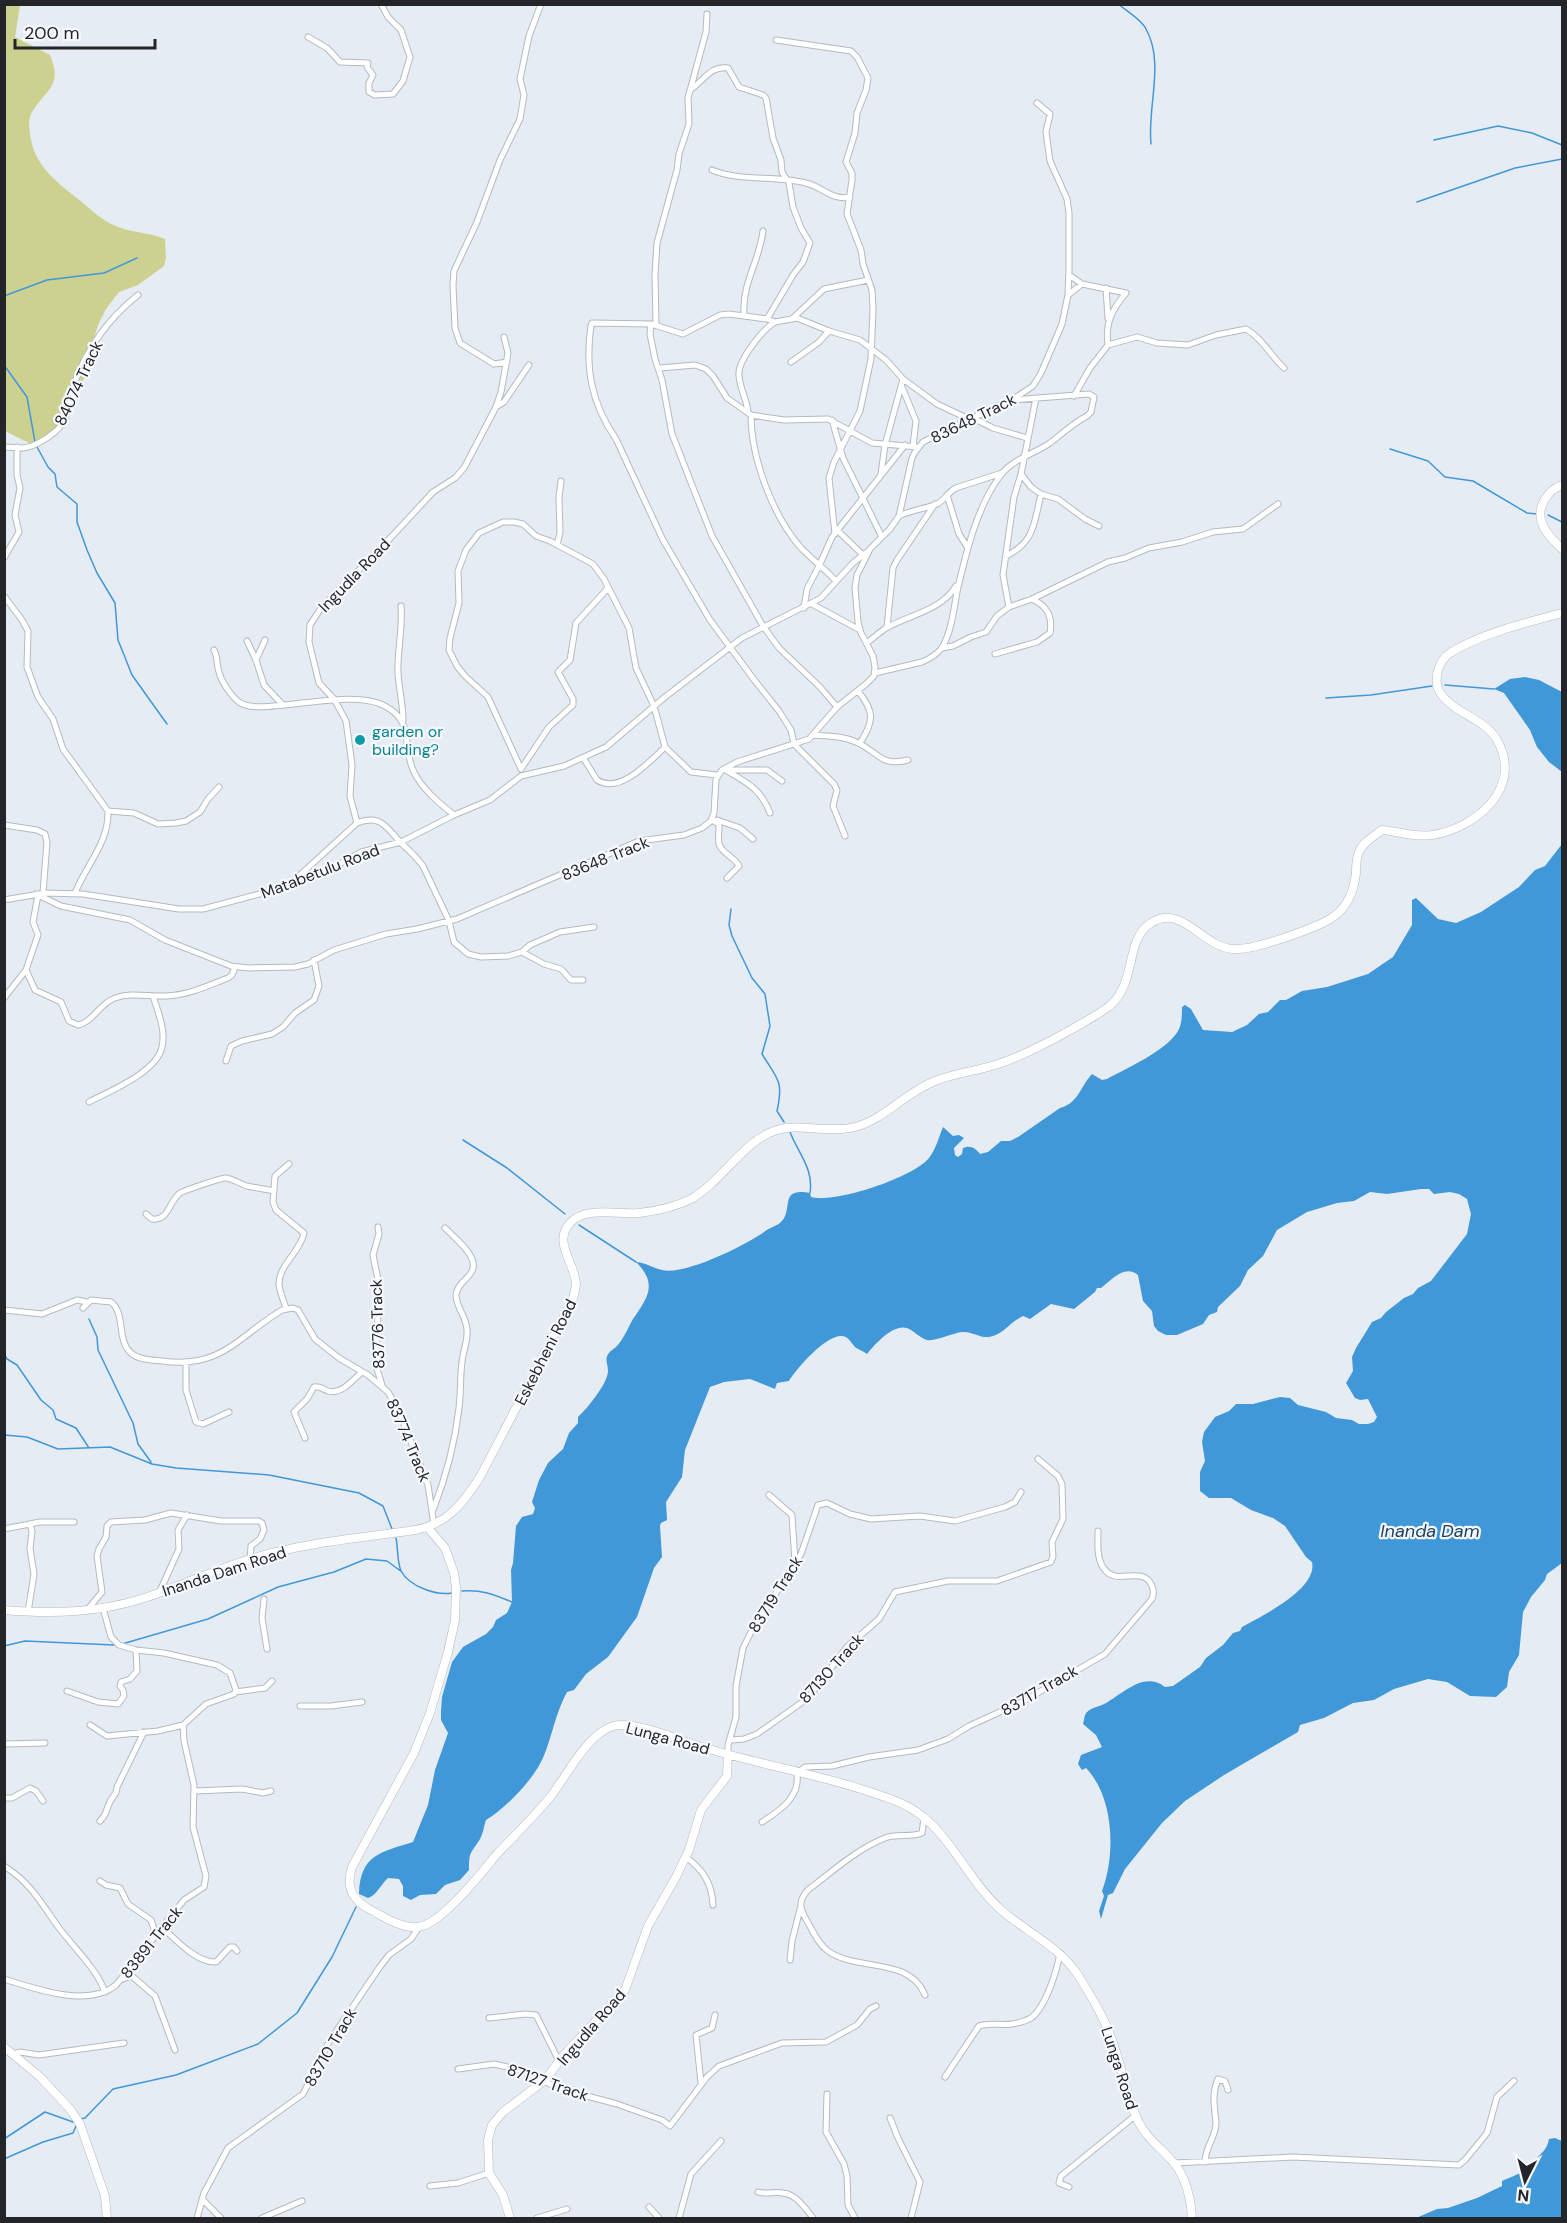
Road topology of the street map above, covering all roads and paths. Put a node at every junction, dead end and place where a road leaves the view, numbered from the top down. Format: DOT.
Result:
graph roads {
  1 [pos="381,4"];
  2 [pos="541,4"];
  3 [pos="707,14"];
  4 [pos="308,37"];
  5 [pos="776,40"];
  6 [pos="690,90"];
  7 [pos="1037,103"];
  8 [pos="712,170"];
  9 [pos="785,180"];
  10 [pos="850,197"];
  11 [pos="763,231"];
  12 [pos="1069,275"];
  13 [pos="868,280"];
  14 [pos="1082,284"];
  15 [pos="1106,288"];
  16 [pos="138,295"];
  17 [pos="1068,295"];
  18 [pos="744,315"];
  19 [pos="794,318"];
  20 [pos="767,319"];
  21 [pos="1108,320"];
  22 [pos="775,322"];
  23 [pos="654,325"];
  24 [pos="829,331"];
  25 [pos="504,337"];
  26 [pos="1108,345"];
  27 [pos="870,347"];
  28 [pos="507,362"];
  29 [pos="791,362"];
  30 [pos="529,365"];
  31 [pos="660,368"];
  32 [pos="1284,368"];
  33 [pos="903,379"];
  34 [pos="902,387"];
  35 [pos="1074,396"];
  36 [pos="1036,398"];
  37 [pos="1009,401"];
  38 [pos="496,407"];
  39 [pos="750,414"];
  40 [pos="972,419"];
  41 [pos="832,420"];
  42 [pos="851,431"];
  43 [pos="1027,438"];
  44 [pos="885,445"];
  45 [pos="905,445"];
  46 [pos="4,447"];
  47 [pos="17,447"];
  48 [pos="915,447"];
  49 [pos="841,451"];
  50 [pos="1024,456"];
  51 [pos="1002,473"];
  52 [pos="881,474"];
  53 [pos="1021,474"];
  54 [pos="561,481"];
  55 [pos="1563,485"];
  56 [pos="1041,494"];
  57 [pos="947,495"];
  58 [pos="863,499"];
  59 [pos="935,504"];
  60 [pos="1278,504"];
  61 [pos="899,516"];
  62 [pos="1099,525"];
  63 [pos="836,532"];
  64 [pos="882,537"];
  65 [pos="556,545"];
  66 [pos="968,548"];
  67 [pos="870,549"];
  68 [pos="1563,549"];
  69 [pos="862,555"];
  70 [pos="1006,556"];
  71 [pos="4,558"];
  72 [pos="820,564"];
  73 [pos="960,580"];
  74 [pos="836,581"];
  75 [pos="609,588"];
  76 [pos="4,596"];
  77 [pos="1032,599"];
  78 [pos="812,604"];
  79 [pos="401,606"];
  80 [pos="1009,607"];
  81 [pos="804,608"];
  82 [pos="1563,614"];
  83 [pos="763,626"];
  84 [pos="887,627"];
  85 [pos="860,630"];
  86 [pos="265,640"];
  87 [pos="247,641"];
  88 [pos="867,643"];
  89 [pos="729,647"];
  90 [pos="942,648"];
  91 [pos="214,650"];
  92 [pos="995,654"];
  93 [pos="256,660"];
  94 [pos="875,673"];
  95 [pos="858,691"];
  96 [pos="334,699"];
  97 [pos="283,705"];
  98 [pos="654,706"];
  99 [pos="837,707"];
  100 [pos="403,720"];
  101 [pos="813,735"];
  102 [pos="860,743"];
  103 [pos="794,744"];
  104 [pos="665,747"];
  105 [pos="584,759"];
  106 [pos="908,760"];
  107 [pos="521,769"];
  108 [pos="724,770"];
  109 [pos="717,775"];
  110 [pos="522,776"];
  111 [pos="782,781"];
  112 [pos="219,787"];
  113 [pos="108,811"];
  114 [pos="770,813"];
  115 [pos="454,815"];
  116 [pos="712,819"];
  117 [pos="357,823"];
  118 [pos="4,825"];
  119 [pos="845,836"];
  120 [pos="753,839"];
  121 [pos="400,842"];
  122 [pos="727,878"];
  123 [pos="286,887"];
  124 [pos="75,893"];
  125 [pos="39,894"];
  126 [pos="4,900"];
  127 [pos="449,921"];
  128 [pos="594,927"];
  129 [pos="522,952"];
  130 [pos="314,960"];
  131 [pos="235,967"];
  132 [pos="26,970"];
  133 [pos="583,980"];
  134 [pos="153,996"];
  135 [pos="4,998"];
  136 [pos="226,1061"];
  137 [pos="89,1102"];
  138 [pos="289,1164"];
  139 [pos="274,1191"];
  140 [pos="146,1214"];
  141 [pos="378,1227"];
  142 [pos="445,1228"];
  143 [pos="87,1302"];
  144 [pos="83,1308"];
  145 [pos="286,1309"];
  146 [pos="4,1310"];
  147 [pos="186,1363"];
  148 [pos="362,1372"];
  149 [pos="382,1386"];
  150 [pos="229,1412"];
  151 [pos="305,1438"];
  152 [pos="1038,1459"];
  153 [pos="1021,1492"];
  154 [pos="769,1495"];
  155 [pos="433,1512"];
  156 [pos="187,1515"];
  157 [pos="443,1520"];
  158 [pos="74,1522"];
  159 [pos="30,1525"];
  160 [pos="431,1527"];
  161 [pos="4,1529"];
  162 [pos="1098,1531"];
  163 [pos="250,1559"];
  164 [pos="796,1563"];
  165 [pos="159,1593"];
  166 [pos="264,1599"];
  167 [pos="103,1608"];
  168 [pos="4,1610"];
  169 [pos="88,1610"];
  170 [pos="28,1612"];
  171 [pos="267,1649"];
  172 [pos="135,1650"];
  173 [pos="272,1681"];
  174 [pos="67,1691"];
  175 [pos="235,1692"];
  176 [pos="362,1702"];
  177 [pos="300,1706"];
  178 [pos="90,1725"];
  179 [pos="183,1725"];
  180 [pos="144,1732"];
  181 [pos="731,1740"];
  182 [pos="45,1743"];
  183 [pos="4,1744"];
  184 [pos="728,1754"];
  185 [pos="798,1771"];
  186 [pos="195,1791"];
  187 [pos="270,1791"];
  188 [pos="4,1798"];
  189 [pos="43,1801"];
  190 [pos="924,1817"];
  191 [pos="100,1821"];
  192 [pos="762,1822"];
  193 [pos="686,1857"];
  194 [pos="4,1866"];
  195 [pos="100,1881"];
  196 [pos="713,1905"];
  197 [pos="800,1908"];
  198 [pos="419,1927"];
  199 [pos="163,1928"];
  200 [pos="156,1935"];
  201 [pos="237,1951"];
  202 [pos="1060,1953"];
  203 [pos="790,1960"];
  204 [pos="4,1979"];
  205 [pos="120,1981"];
  206 [pos="105,1992"];
  207 [pos="925,1995"];
  208 [pos="876,2006"];
  209 [pos="715,2015"];
  210 [pos="489,2018"];
  211 [pos="124,2043"];
  212 [pos="4,2047"];
  213 [pos="175,2050"];
  214 [pos="13,2054"];
  215 [pos="559,2061"];
  216 [pos="458,2069"];
  217 [pos="945,2077"];
  218 [pos="545,2080"];
  219 [pos="1514,2081"];
  220 [pos="701,2085"];
  221 [pos="1228,2090"];
  222 [pos="827,2094"];
  223 [pos="1136,2115"];
  224 [pos="890,2118"];
  225 [pos="721,2141"];
  226 [pos="1205,2162"];
  227 [pos="1174,2163"];
  228 [pos="489,2173"];
  229 [pos="430,2186"];
  230 [pos="1069,2187"];
  231 [pos="758,2192"];
  232 [pos="202,2199"];
  233 [pos="302,2201"];
  234 [pos="650,2207"];
  235 [pos="567,2209"];
  236 [pos="107,2218"];
  237 [pos="197,2218"];
  238 [pos="221,2218"];
  239 [pos="262,2218"];
  240 [pos="510,2218"];
  241 [pos="537,2218"];
  242 [pos="659,2218"];
  243 [pos="679,2218"];
  244 [pos="813,2218"];
  245 [pos="855,2218"];
  246 [pos="911,2218"];
  247 [pos="1192,2218"];
  1 -- 4 [label="street"];
  2 -- 28 [label="street"];
  3 -- 6 [label="street"];
  5 -- 10 [label="street"];
  6 -- 9 [label="street"];
  6 -- 23 [label="street"];
  7 -- 12 [label="street, 83648 Track"];
  8 -- 9 [label="street"];
  9 -- 10 [label="street"];
  9 -- 20 [label="street"];
  10 -- 13 [label="street"];
  11 -- 18 [label="street"];
  12 -- 14 [label="street"];
  12 -- 17 [label="street, 83648 Track"];
  13 -- 19 [label="street"];
  13 -- 27 [label="street"];
  14 -- 15 [label="street"];
  14 -- 17 [label="street"];
  15 -- 21 [label="street"];
  15 -- 21 [label="street"];
  16 -- 47 [label="street, 84074 Track"];
  17 -- 37 [label="street, 83648 Track"];
  18 -- 20 [label="street"];
  18 -- 23 [label="street"];
  19 -- 22 [label="street"];
  19 -- 24 [label="street"];
  20 -- 22 [label="street"];
  21 -- 26 [label="street"];
  22 -- 39 [label="street"];
  23 -- 31 [label="street"];
  23 -- 89 [label="street"];
  24 -- 27 [label="street"];
  24 -- 29 [label="street"];
  25 -- 28 [label="street, Ingudla Road"];
  26 -- 32 [label="street"];
  26 -- 35 [label="street"];
  27 -- 33 [label="street"];
  27 -- 42 [label="street"];
  28 -- 38 [label="street, Ingudla Road"];
  30 -- 38 [label="street"];
  31 -- 39 [label="street"];
  31 -- 83 [label="street"];
  33 -- 34 [label="street"];
  33 -- 40 [label="street"];
  34 -- 44 [label="street"];
  34 -- 48 [label="street"];
  35 -- 36 [label="street"];
  35 -- 50 [label="street"];
  36 -- 37 [label="street"];
  36 -- 43 [label="street"];
  37 -- 40 [label="street, 83648 Track"];
  38 -- 96 [label="street, Ingudla Road"];
  39 -- 41 [label="street"];
  39 -- 72 [label="street"];
  40 -- 43 [label="street"];
  40 -- 48 [label="street, 83648 Track"];
  41 -- 42 [label="street"];
  41 -- 49 [label="street"];
  42 -- 44 [label="street"];
  42 -- 49 [label="street"];
  43 -- 50 [label="street"];
  44 -- 45 [label="street"];
  44 -- 52 [label="street"];
  45 -- 48 [label="street"];
  45 -- 52 [label="street"];
  46 -- 47 [label="street, 84074 Track"];
  47 -- 71 [label="street"];
  48 -- 61 [label="street, 83648 Track"];
  49 -- 58 [label="street"];
  49 -- 63 [label="street"];
  50 -- 51 [label="street"];
  50 -- 53 [label="street"];
  51 -- 57 [label="street"];
  51 -- 66 [label="street"];
  52 -- 58 [label="street"];
  53 -- 56 [label="street"];
  53 -- 70 [label="street"];
  54 -- 65 [label="street"];
  55 -- 68 [label="street"];
  56 -- 62 [label="street"];
  56 -- 70 [label="street"];
  57 -- 59 [label="street"];
  57 -- 66 [label="street"];
  58 -- 63 [label="street"];
  58 -- 64 [label="street"];
  59 -- 61 [label="street"];
  59 -- 84 [label="street"];
  60 -- 77 [label="street"];
  61 -- 64 [label="street, 83648 Track"];
  63 -- 69 [label="street"];
  63 -- 72 [label="street"];
  64 -- 67 [label="street, 83648 Track"];
  65 -- 75 [label="street"];
  65 -- 107 [label="street"];
  66 -- 73 [label="street"];
  67 -- 69 [label="street, Matabetulu Road"];
  67 -- 85 [label="street, 83648 Track"];
  69 -- 74 [label="street, Matabetulu Road"];
  70 -- 80 [label="street"];
  72 -- 74 [label="street"];
  72 -- 81 [label="street"];
  73 -- 84 [label="street"];
  73 -- 90 [label="street"];
  74 -- 78 [label="street, Matabetulu Road"];
  75 -- 98 [label="street"];
  75 -- 107 [label="street"];
  76 -- 113 [label="street"];
  77 -- 80 [label="street"];
  77 -- 92 [label="street"];
  78 -- 81 [label="street, Matabetulu Road"];
  78 -- 85 [label="street"];
  79 -- 100 [label="street"];
  80 -- 90 [label="street"];
  81 -- 83 [label="street, Matabetulu Road"];
  82 -- 157 [label="street, Eskebheni Road"];
  83 -- 89 [label="street, Matabetulu Road"];
  83 -- 99 [label="street"];
  84 -- 88 [label="street"];
  85 -- 88 [label="street, 83648 Track"];
  86 -- 93 [label="street"];
  87 -- 93 [label="street"];
  88 -- 94 [label="street, 83648 Track"];
  89 -- 98 [label="street, Matabetulu Road"];
  89 -- 103 [label="street"];
  90 -- 94 [label="street"];
  91 -- 97 [label="street"];
  93 -- 97 [label="street"];
  94 -- 95 [label="street"];
  95 -- 99 [label="street"];
  95 -- 102 [label="street"];
  96 -- 97 [label="street"];
  96 -- 100 [label="street"];
  96 -- 117 [label="street, Ingudla Road"];
  98 -- 104 [label="street"];
  98 -- 105 [label="street, Matabetulu Road"];
  99 -- 101 [label="street"];
  100 -- 115 [label="street"];
  101 -- 102 [label="street"];
  101 -- 103 [label="street"];
  102 -- 106 [label="street"];
  103 -- 108 [label="street"];
  103 -- 119 [label="street"];
  104 -- 105 [label="street"];
  104 -- 109 [label="street"];
  105 -- 110 [label="street, Matabetulu Road"];
  107 -- 110 [label="street"];
  108 -- 109 [label="street"];
  108 -- 111 [label="street"];
  108 -- 114 [label="street"];
  109 -- 116 [label="street"];
  110 -- 115 [label="street, Matabetulu Road"];
  112 -- 113 [label="street"];
  113 -- 124 [label="street"];
  115 -- 121 [label="street, Matabetulu Road"];
  116 -- 120 [label="street"];
  116 -- 122 [label="street"];
  116 -- 127 [label="street, 83648 Track"];
  117 -- 121 [label="street"];
  117 -- 123 [label="street"];
  118 -- 125 [label="street"];
  121 -- 123 [label="street, Matabetulu Road"];
  121 -- 127 [label="street"];
  123 -- 124 [label="street, Matabetulu Road"];
  124 -- 125 [label="street, Matabetulu Road"];
  125 -- 126 [label="street, Matabetulu Road"];
  125 -- 131 [label="street, 83648 Track"];
  125 -- 132 [label="street"];
  127 -- 129 [label="street"];
  127 -- 130 [label="street, 83648 Track"];
  128 -- 129 [label="street"];
  129 -- 133 [label="street"];
  130 -- 131 [label="street, 83648 Track"];
  130 -- 136 [label="street"];
  131 -- 134 [label="street"];
  132 -- 134 [label="street"];
  132 -- 135 [label="street"];
  134 -- 137 [label="street"];
  138 -- 139 [label="street"];
  139 -- 140 [label="street"];
  139 -- 145 [label="street"];
  141 -- 149 [label="street, 83776 Track"];
  142 -- 155 [label="street"];
  143 -- 144 [label="street"];
  143 -- 146 [label="street"];
  143 -- 147 [label="street"];
  145 -- 147 [label="street"];
  145 -- 148 [label="street, 83774 Track"];
  147 -- 150 [label="street"];
  148 -- 149 [label="street, 83774 Track"];
  148 -- 151 [label="street"];
  149 -- 155 [label="street, 83774 Track"];
  152 -- 181 [label="street, 87130 Track"];
  153 -- 164 [label="street, 83719 Track"];
  154 -- 164 [label="street"];
  155 -- 160 [label="street, 83774 Track"];
  156 -- 163 [label="street"];
  156 -- 165 [label="street"];
  156 -- 169 [label="street"];
  157 -- 160 [label="street, Inanda Dam Road"];
  158 -- 159 [label="street"];
  159 -- 161 [label="street"];
  159 -- 170 [label="street"];
  160 -- 163 [label="street, Inanda Dam Road"];
  160 -- 198 [label="street"];
  162 -- 185 [label="street, 83717 Track"];
  163 -- 165 [label="street, Inanda Dam Road"];
  164 -- 181 [label="street, 83719 Track"];
  165 -- 167 [label="street, Inanda Dam Road"];
  166 -- 171 [label="street"];
  167 -- 169 [label="street, Inanda Dam Road"];
  167 -- 172 [label="street"];
  168 -- 170 [label="street, Inanda Dam Road"];
  169 -- 170 [label="street, Inanda Dam Road"];
  172 -- 174 [label="street"];
  172 -- 175 [label="street"];
  173 -- 175 [label="street"];
  175 -- 179 [label="street"];
  176 -- 177 [label="street"];
  178 -- 180 [label="street"];
  179 -- 180 [label="street"];
  179 -- 186 [label="street, 83891 Track"];
  180 -- 191 [label="street"];
  181 -- 184 [label="street, 83719 Track"];
  182 -- 183 [label="street"];
  184 -- 185 [label="street, Lunga Road"];
  184 -- 193 [label="street, Ingudla Road"];
  184 -- 198 [label="street, Lunga Road"];
  185 -- 190 [label="street, Lunga Road"];
  185 -- 192 [label="street"];
  186 -- 187 [label="street"];
  186 -- 199 [label="street, 83891 Track"];
  188 -- 189 [label="street"];
  190 -- 197 [label="street"];
  190 -- 202 [label="street, Lunga Road"];
  193 -- 196 [label="street"];
  193 -- 215 [label="street, Ingudla Road"];
  194 -- 206 [label="street"];
  195 -- 200 [label="street"];
  197 -- 203 [label="street"];
  197 -- 207 [label="street"];
  198 -- 232 [label="street, 83710 Track"];
  199 -- 200 [label="street, 83891 Track"];
  199 -- 201 [label="street"];
  200 -- 205 [label="street, 83891 Track"];
  202 -- 217 [label="street"];
  202 -- 223 [label="street, Lunga Road"];
  204 -- 206 [label="street, 83891 Track"];
  205 -- 206 [label="street, 83891 Track"];
  205 -- 213 [label="street"];
  208 -- 220 [label="street"];
  209 -- 220 [label="street"];
  210 -- 215 [label="street"];
  211 -- 214 [label="street"];
  212 -- 214 [label="street"];
  214 -- 236 [label="street"];
  215 -- 218 [label="street, Ingudla Road"];
  216 -- 218 [label="street, 87127 Track"];
  218 -- 220 [label="street, 87127 Track"];
  218 -- 228 [label="street, Ingudla Road"];
  219 -- 226 [label="street"];
  221 -- 226 [label="street"];
  222 -- 245 [label="street"];
  223 -- 227 [label="street, Lunga Road"];
  223 -- 230 [label="street"];
  224 -- 246 [label="street"];
  225 -- 243 [label="street"];
  226 -- 227 [label="street"];
  227 -- 247 [label="street, Lunga Road"];
  228 -- 229 [label="street"];
  228 -- 240 [label="street, Ingudla Road"];
  231 -- 244 [label="street"];
  232 -- 237 [label="street, 83710 Track"];
  232 -- 238 [label="street"];
  233 -- 239 [label="street"];
  234 -- 242 [label="street"];
  235 -- 241 [label="street"];
}
